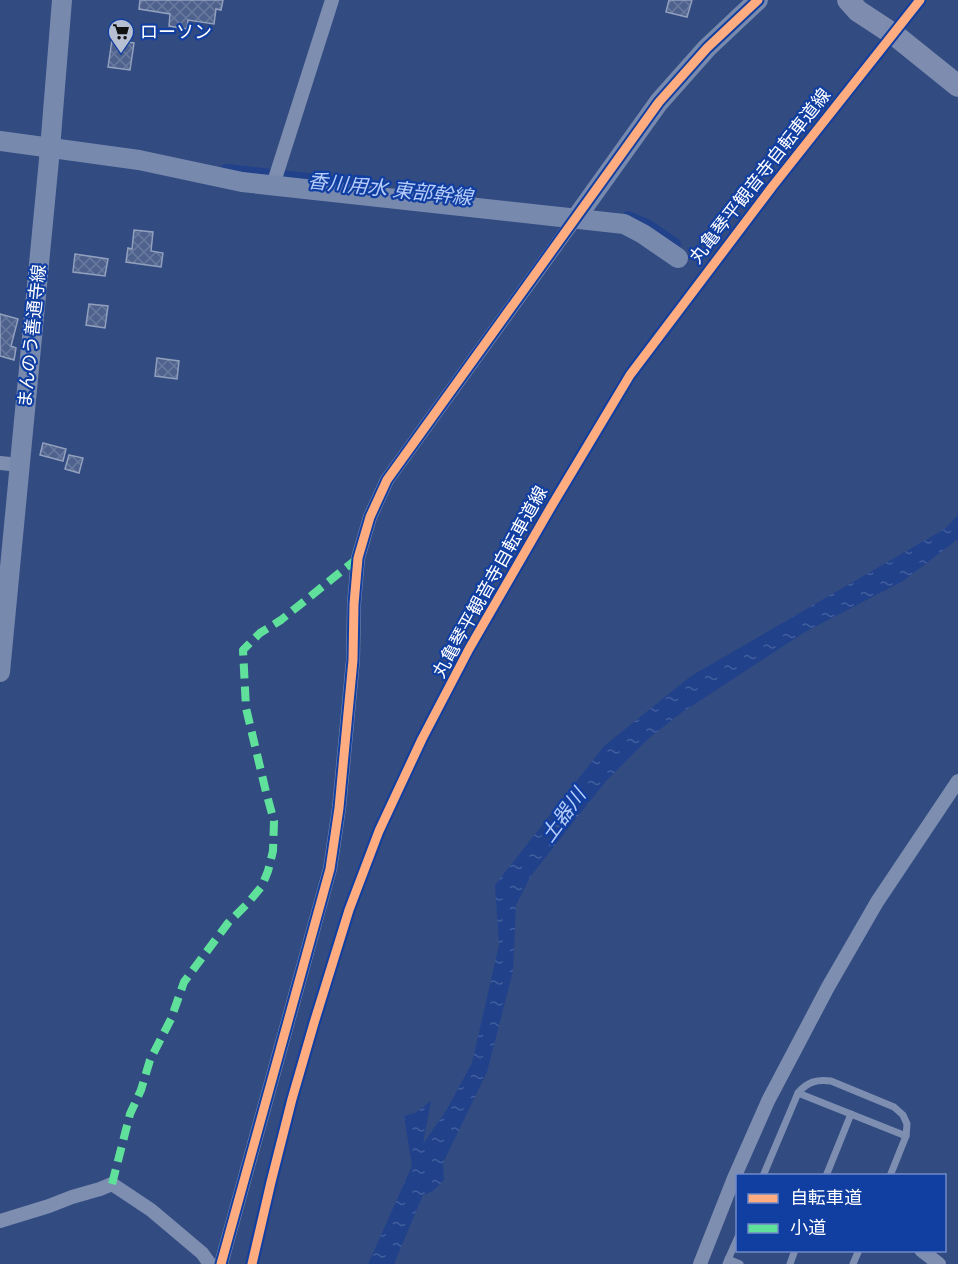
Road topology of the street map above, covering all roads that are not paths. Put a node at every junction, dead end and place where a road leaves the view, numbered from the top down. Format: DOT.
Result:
graph roads {
  1 [pos="62,0"];
  2 [pos="332,0"];
  3 [pos="758,0"];
  4 [pos="848,0"];
  5 [pos="958,86"];
  6 [pos="0,141"];
  7 [pos="50,148"];
  8 [pos="273,185"];
  9 [pos="576,218"];
  10 [pos="678,258"];
  11 [pos="0,463"];
  12 [pos="20,465"];
  13 [pos="0,665"];
  14 [pos="0,672"];
  15 [pos="958,781"];
  16 [pos="798,1093"];
  17 [pos="851,1114"];
  18 [pos="906,1136"];
  19 [pos="764,1174"];
  20 [pos="827,1174"];
  21 [pos="891,1174"];
  22 [pos="0,1221"];
  23 [pos="736,1242"];
  24 [pos="922,1252"];
  25 [pos="727,1262"];
  26 [pos="210,1264"];
  27 [pos="221,1264"];
  28 [pos="700,1264"];
  29 [pos="740,1264"];
  30 [pos="939,1264"];
  1 -- 7 [label="street, まんのう善通寺線"];
  2 -- 8 [label="street"];
  3 -- 9 [label="street"];
  4 -- 5 [label="main road"];
  6 -- 7 [label="street"];
  7 -- 8 [label="street"];
  7 -- 12 [label="street, まんのう善通寺線"];
  8 -- 9 [label="street"];
  9 -- 10 [label="street"];
  9 -- 27 [label="street"];
  11 -- 12 [label="street"];
  12 -- 13 [label="street, まんのう善通寺線"];
  13 -- 14 [label="street, まんのう善通寺線"];
  15 -- 28 [label="street"];
  16 -- 17 [label="lane"];
  16 -- 18 [label="lane"];
  16 -- 19 [label="lane"];
  17 -- 18 [label="lane"];
  17 -- 20 [label="lane"];
  18 -- 21 [label="lane"];
  22 -- 26 [label="street"];
  23 -- 25 [label="lane"];
  24 -- 30 [label="street"];
  25 -- 29 [label="lane"];
}
